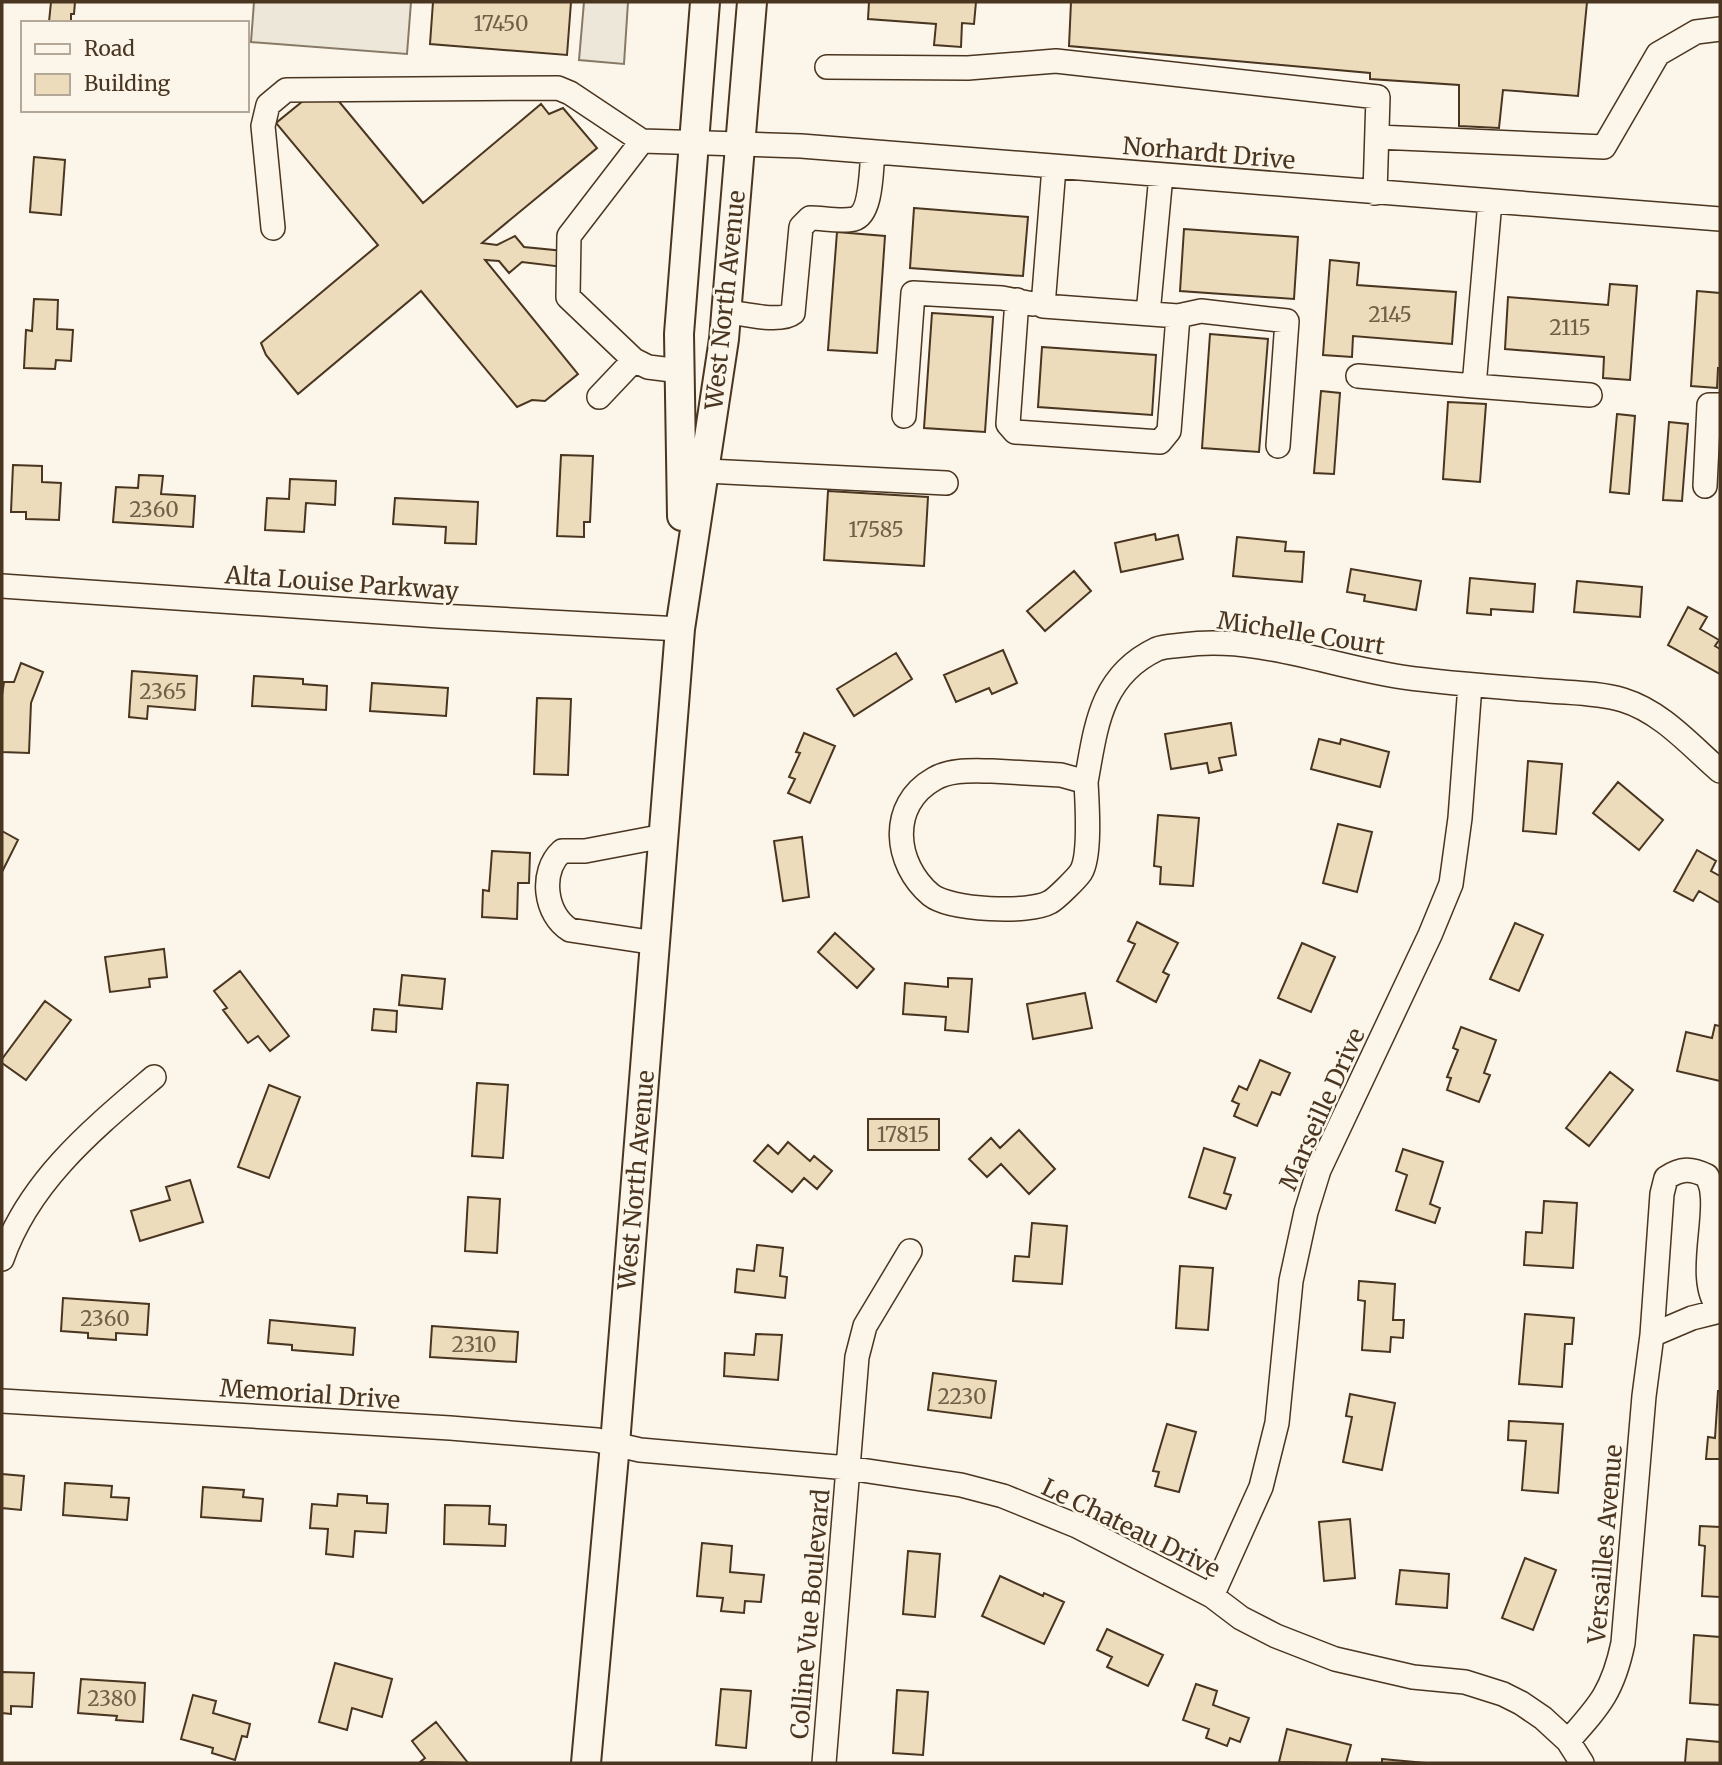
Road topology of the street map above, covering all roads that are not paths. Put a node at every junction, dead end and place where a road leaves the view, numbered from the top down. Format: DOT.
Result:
graph roads {
  1 [pos="705,2"];
  2 [pos="752,2"];
  3 [pos="1720,29"];
  4 [pos="827,67"];
  5 [pos="1377,137"];
  6 [pos="642,141"];
  7 [pos="694,141"];
  8 [pos="742,143"];
  9 [pos="873,152"];
  10 [pos="1054,167"];
  11 [pos="1161,175"];
  12 [pos="1375,193"];
  13 [pos="1490,201"];
  14 [pos="1720,219"];
  15 [pos="273,228"];
  16 [pos="1017,300"];
  17 [pos="1043,306"];
  18 [pos="726,311"];
  19 [pos="1148,314"];
  20 [pos="1178,316"];
  21 [pos="634,360"];
  22 [pos="680,371"];
  23 [pos="1358,376"];
  24 [pos="1475,386"];
  25 [pos="1590,396"];
  26 [pos="598,397"];
  27 [pos="1720,405"];
  28 [pos="904,416"];
  29 [pos="1278,446"];
  30 [pos="692,471"];
  31 [pos="946,483"];
  32 [pos="1705,486"];
  33 [pos="2,586"];
  34 [pos="680,629"];
  35 [pos="1470,685"];
  36 [pos="1720,771"];
  37 [pos="1087,782"];
  38 [pos="664,836"];
  39 [pos="656,943"];
  40 [pos="154,1077"];
  41 [pos="910,1251"];
  42 [pos="2,1259"];
  43 [pos="1720,1310"];
  44 [pos="1652,1335"];
  45 [pos="2,1401"];
  46 [pos="615,1444"];
  47 [pos="848,1468"];
  48 [pos="1212,1596"];
  49 [pos="1568,1741"];
  50 [pos="586,1763"];
  51 [pos="824,1763"];
  52 [pos="1582,1763"];
  1 -- 7 [label="main road, West North Avenue"];
  2 -- 8 [label="main road, West North Avenue"];
  3 -- 5 [label="street"];
  4 -- 5 [label="street"];
  5 -- 12 [label="street"];
  6 -- 7 [label="street, Norhardt Drive"];
  6 -- 15 [label="street"];
  6 -- 21 [label="street"];
  7 -- 8 [label="street, Norhardt Drive"];
  7 -- 22 [label="main road, West North Avenue"];
  8 -- 9 [label="street, Norhardt Drive"];
  8 -- 18 [label="main road, West North Avenue"];
  9 -- 10 [label="street, Norhardt Drive"];
  9 -- 18 [label="street"];
  10 -- 11 [label="street, Norhardt Drive"];
  10 -- 17 [label="street"];
  11 -- 12 [label="street, Norhardt Drive"];
  11 -- 19 [label="street"];
  12 -- 13 [label="street, Norhardt Drive"];
  13 -- 14 [label="street, Norhardt Drive"];
  13 -- 24 [label="street"];
  16 -- 17 [label="street"];
  16 -- 20 [label="street"];
  16 -- 28 [label="street"];
  17 -- 19 [label="street"];
  18 -- 30 [label="main road, West North Avenue"];
  19 -- 20 [label="street"];
  20 -- 29 [label="street"];
  21 -- 22 [label="street"];
  21 -- 26 [label="street"];
  22 -- 30 [label="main road, West North Avenue"];
  23 -- 24 [label="street"];
  24 -- 25 [label="street"];
  27 -- 32 [label="street"];
  30 -- 31 [label="street"];
  30 -- 34 [label="main road, West North Avenue"];
  33 -- 34 [label="street, Alta Louise Parkway"];
  34 -- 38 [label="main road, West North Avenue"];
  35 -- 36 [label="street, Michelle Court"];
  35 -- 37 [label="street, Michelle Court"];
  35 -- 48 [label="street, Marseille Drive"];
  37 -- 37 [label="street, Michelle Court"];
  38 -- 39 [label="main road, West North Avenue"];
  38 -- 39 [label="street"];
  39 -- 46 [label="main road, West North Avenue"];
  40 -- 42 [label="street"];
  41 -- 47 [label="street, Colline Vue Boulevard"];
  43 -- 44 [label="street"];
  43 -- 44 [label="street, Versailles Avenue"];
  44 -- 49 [label="street, Versailles Avenue"];
  45 -- 46 [label="street, Memorial Drive"];
  46 -- 47 [label="street, Le Chateau Drive"];
  46 -- 50 [label="main road, West North Avenue"];
  47 -- 48 [label="street, Le Chateau Drive"];
  47 -- 51 [label="street, Colline Vue Boulevard"];
  48 -- 49 [label="street, Le Chateau Drive"];
  49 -- 52 [label="street, Le Chateau Drive"];
}
